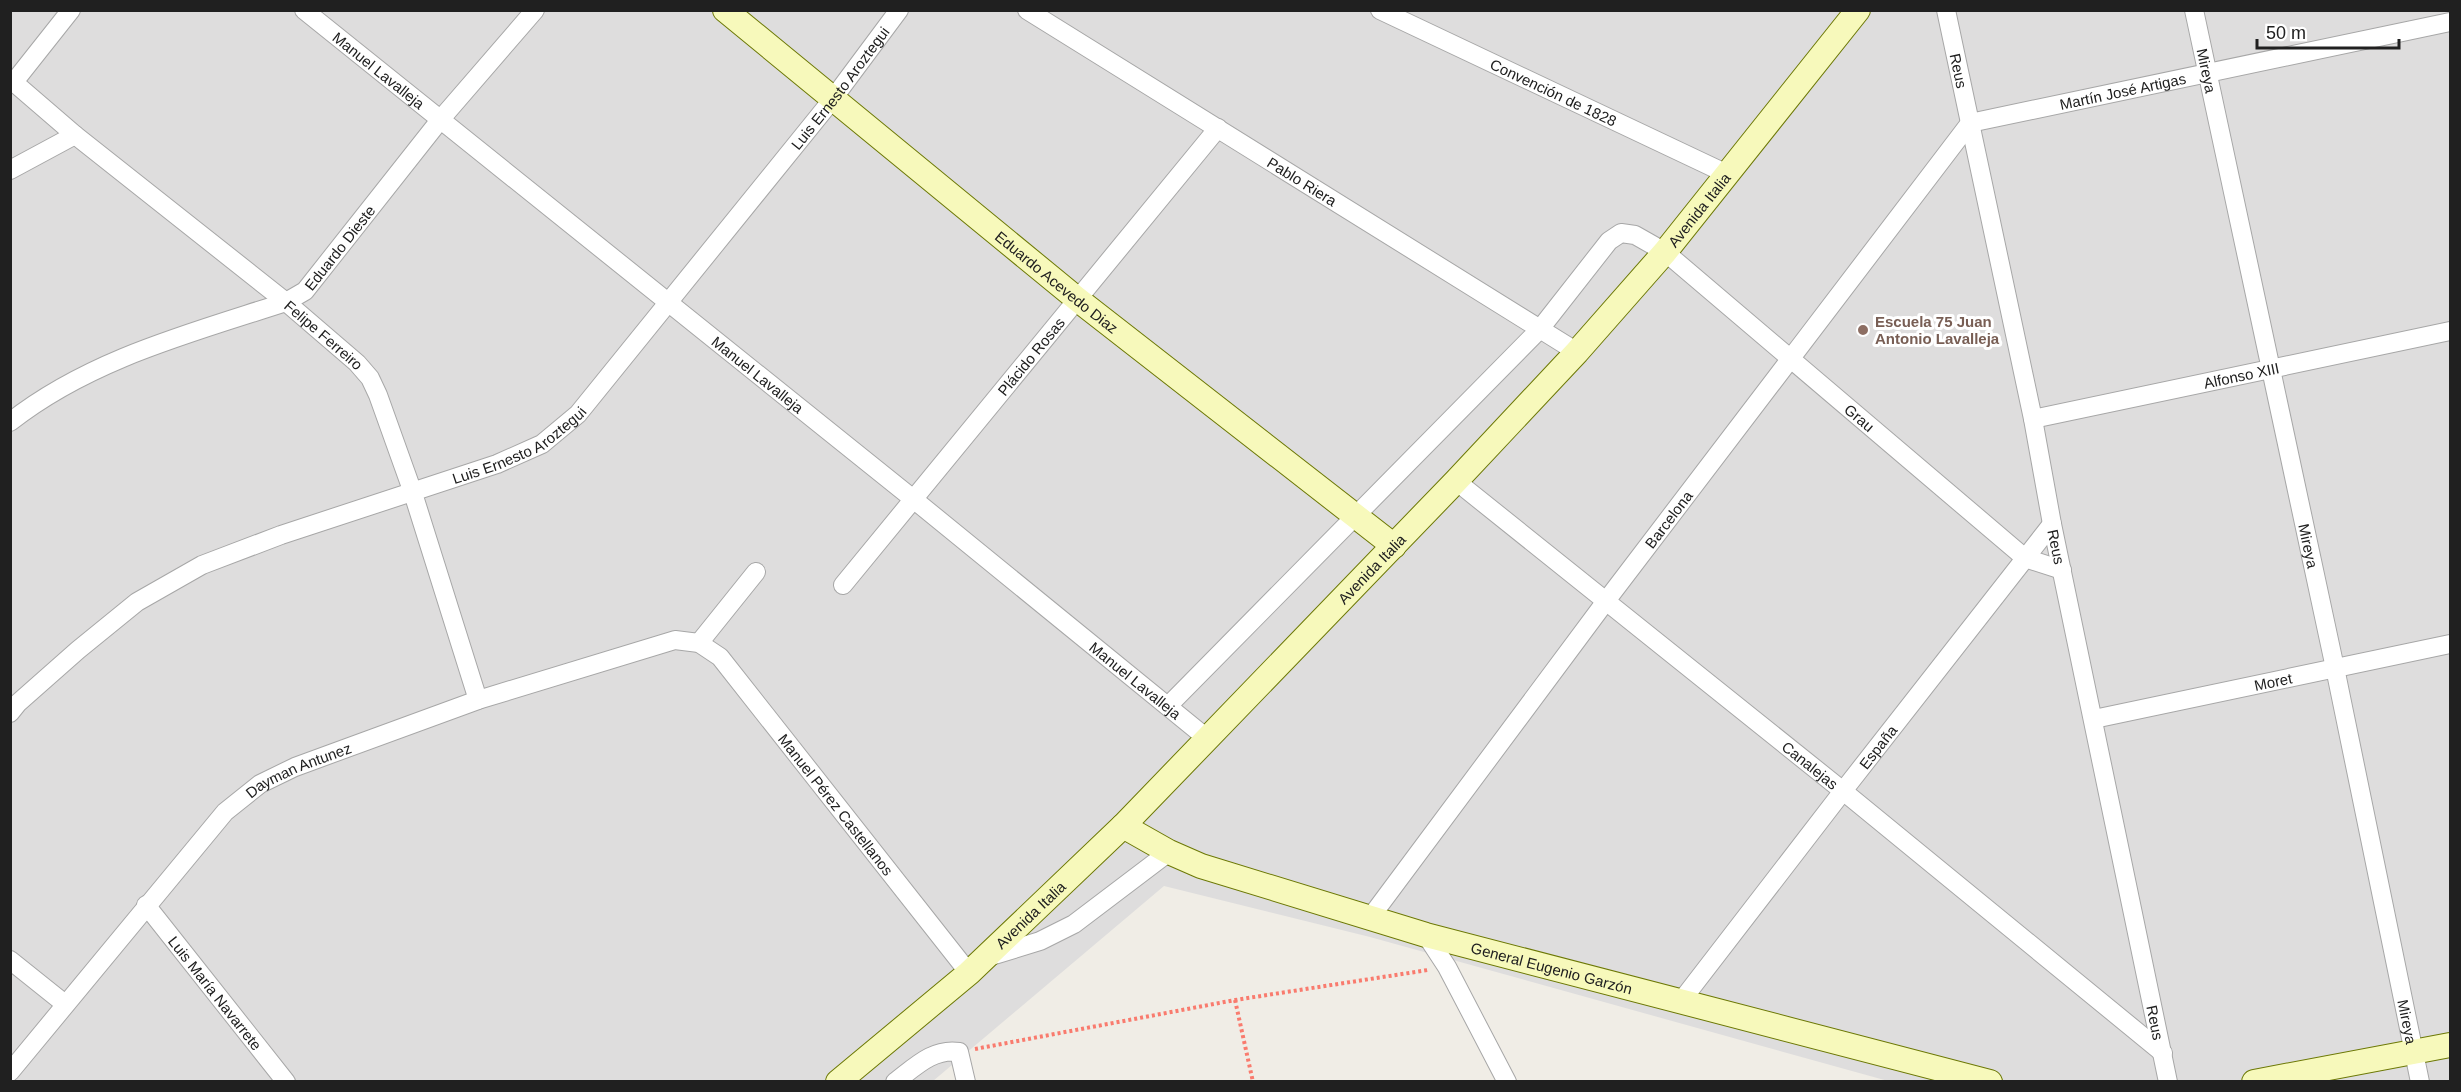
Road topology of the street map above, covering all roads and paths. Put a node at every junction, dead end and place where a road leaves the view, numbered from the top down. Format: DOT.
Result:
graph roads {
  1 [pos="71,10"];
  2 [pos="304,10"];
  3 [pos="535,10"];
  4 [pos="725,10"];
  5 [pos="899,10"];
  6 [pos="1027,10"];
  7 [pos="1380,10"];
  8 [pos="1858,10"];
  9 [pos="1946,10"];
  10 [pos="2193,10"];
  11 [pos="2449,21"];
  12 [pos="2207,73"];
  13 [pos="12,81"];
  14 [pos="832,100"];
  15 [pos="440,120"];
  16 [pos="1970,123"];
  17 [pos="1218,128"];
  18 [pos="75,135"];
  19 [pos="10,170"];
  20 [pos="1726,174"];
  21 [pos="1665,252"];
  22 [pos="1077,299"];
  23 [pos="286,302"];
  24 [pos="668,302"];
  25 [pos="1540,329"];
  26 [pos="2451,331"];
  27 [pos="1577,352"];
  28 [pos="1789,358"];
  29 [pos="2271,369"];
  30 [pos="2033,419"];
  31 [pos="10,422"];
  32 [pos="1456,482"];
  33 [pos="412,490"];
  34 [pos="912,498"];
  35 [pos="1355,515"];
  36 [pos="2052,524"];
  37 [pos="1394,546"];
  38 [pos="2025,558"];
  39 [pos="2062,570"];
  40 [pos="756,572"];
  41 [pos="843,585"];
  42 [pos="1606,601"];
  43 [pos="699,643"];
  44 [pos="2451,644"];
  45 [pos="2335,668"];
  46 [pos="478,700"];
  47 [pos="13,705"];
  48 [pos="1168,706"];
  49 [pos="2094,719"];
  50 [pos="1209,740"];
  51 [pos="1843,791"];
  52 [pos="1123,826"];
  53 [pos="1168,852"];
  54 [pos="146,905"];
  55 [pos="1370,918"];
  56 [pos="1426,935"];
  57 [pos="10,960"];
  58 [pos="976,966"];
  59 [pos="1447,967"];
  60 [pos="1235,1000"];
  61 [pos="1682,1000"];
  62 [pos="65,1004"];
  63 [pos="2451,1045"];
  64 [pos="959,1052"];
  65 [pos="2414,1052"];
  66 [pos="2163,1053"];
  67 [pos="10,1072"];
  68 [pos="285,1082"];
  69 [pos="838,1082"];
  70 [pos="895,1082"];
  71 [pos="966,1082"];
  72 [pos="1253,1082"];
  73 [pos="1507,1082"];
  74 [pos="1990,1082"];
  75 [pos="2168,1082"];
  76 [pos="2254,1082"];
  77 [pos="2420,1082"];
  1 -- 13 [label="street"];
  2 -- 15 [label="street, Manuel Lavalleja"];
  3 -- 15 [label="street, Eduardo Dieste"];
  4 -- 14 [label="street, Eduardo Acevedo Diaz"];
  5 -- 14 [label="street, Luis Ernesto Aroztegui"];
  6 -- 17 [label="street, Pablo Riera"];
  7 -- 20 [label="street, Convención de 1828"];
  8 -- 20 [label="street, Avenida Italia"];
  9 -- 16 [label="street, Reus"];
  10 -- 12 [label="street, Mireya"];
  11 -- 12 [label="street, Martín José Artigas"];
  12 -- 16 [label="street, Martín José Artigas"];
  12 -- 29 [label="street, Mireya"];
  13 -- 18 [label="street, Felipe Ferreiro"];
  14 -- 22 [label="street, Eduardo Acevedo Diaz"];
  14 -- 24 [label="street, Luis Ernesto Aroztegui"];
  15 -- 23 [label="street, Eduardo Dieste"];
  15 -- 24 [label="street, Manuel Lavalleja"];
  16 -- 28 [label="street, Barcelona"];
  16 -- 30 [label="street, Reus"];
  17 -- 22 [label="street, Plácido Rosas"];
  17 -- 25 [label="street, Pablo Riera"];
  18 -- 19 [label="street"];
  18 -- 23 [label="street, Felipe Ferreiro"];
  20 -- 21 [label="street, Avenida Italia"];
  21 -- 25 [label="street, Grau"];
  21 -- 27 [label="street, Avenida Italia"];
  21 -- 28 [label="street, Grau"];
  22 -- 34 [label="street, Plácido Rosas"];
  22 -- 35 [label="street, Eduardo Acevedo Diaz"];
  23 -- 31 [label="street, Eduardo Dieste"];
  23 -- 33 [label="street, Felipe Ferreiro"];
  24 -- 33 [label="street, Luis Ernesto Aroztegui"];
  24 -- 34 [label="street, Manuel Lavalleja"];
  25 -- 27 [label="street, Pablo Riera"];
  25 -- 35 [label="street"];
  26 -- 29 [label="street, Alfonso XIII"];
  27 -- 32 [label="street, Avenida Italia"];
  28 -- 38 [label="street, Grau"];
  28 -- 42 [label="street, Barcelona"];
  29 -- 30 [label="street, Alfonso XIII"];
  29 -- 45 [label="street, Mireya"];
  30 -- 36 [label="street, Reus"];
  32 -- 37 [label="street, Avenida Italia"];
  32 -- 42 [label="street, Canalejas"];
  33 -- 46 [label="street, Felipe Ferreiro"];
  33 -- 47 [label="street, Luis Ernesto Aroztegui"];
  34 -- 41 [label="street, Plácido Rosas"];
  34 -- 48 [label="street, Manuel Lavalleja"];
  35 -- 37 [label="street, Eduardo Acevedo Diaz"];
  35 -- 48 [label="street"];
  36 -- 38 [label="street, España"];
  36 -- 39 [label="street, Reus"];
  37 -- 50 [label="street, Avenida Italia"];
  38 -- 39 [label="street, Grau"];
  38 -- 51 [label="street, España"];
  39 -- 49 [label="street, Reus"];
  40 -- 43 [label="street"];
  42 -- 51 [label="street, Canalejas"];
  42 -- 55 [label="street, Barcelona"];
  43 -- 46 [label="street, Dayman Antunez"];
  43 -- 58 [label="street, Manuel Pérez Castellanos"];
  44 -- 45 [label="street, Moret"];
  45 -- 49 [label="street, Moret"];
  45 -- 65 [label="street, Mireya"];
  46 -- 54 [label="street, Dayman Antunez"];
  48 -- 50 [label="street, Manuel Lavalleja"];
  49 -- 66 [label="street, Reus"];
  50 -- 52 [label="street, Avenida Italia"];
  51 -- 61 [label="street, España"];
  51 -- 66 [label="street, Canalejas"];
  52 -- 53 [label="street, General Eugenio Garzón"];
  52 -- 58 [label="street, Avenida Italia"];
  53 -- 55 [label="street, General Eugenio Garzón"];
  53 -- 58 [label="street"];
  54 -- 62 [label="street, Dayman Antunez"];
  54 -- 68 [label="street, Luis María Navarrete"];
  55 -- 56 [label="street, General Eugenio Garzón"];
  56 -- 59 [label="street"];
  56 -- 61 [label="street, General Eugenio Garzón"];
  57 -- 62 [label="street"];
  58 -- 69 [label="street, Avenida Italia"];
  59 -- 60 [label="path"];
  59 -- 73 [label="street"];
  60 -- 64 [label="path"];
  60 -- 72 [label="path"];
  61 -- 74 [label="street, General Eugenio Garzón"];
  62 -- 67 [label="street, Dayman Antunez"];
  63 -- 65 [label="street"];
  64 -- 70 [label="street"];
  64 -- 71 [label="street"];
  65 -- 76 [label="street"];
  65 -- 77 [label="street, Mireya"];
  66 -- 75 [label="street, Reus"];
}
